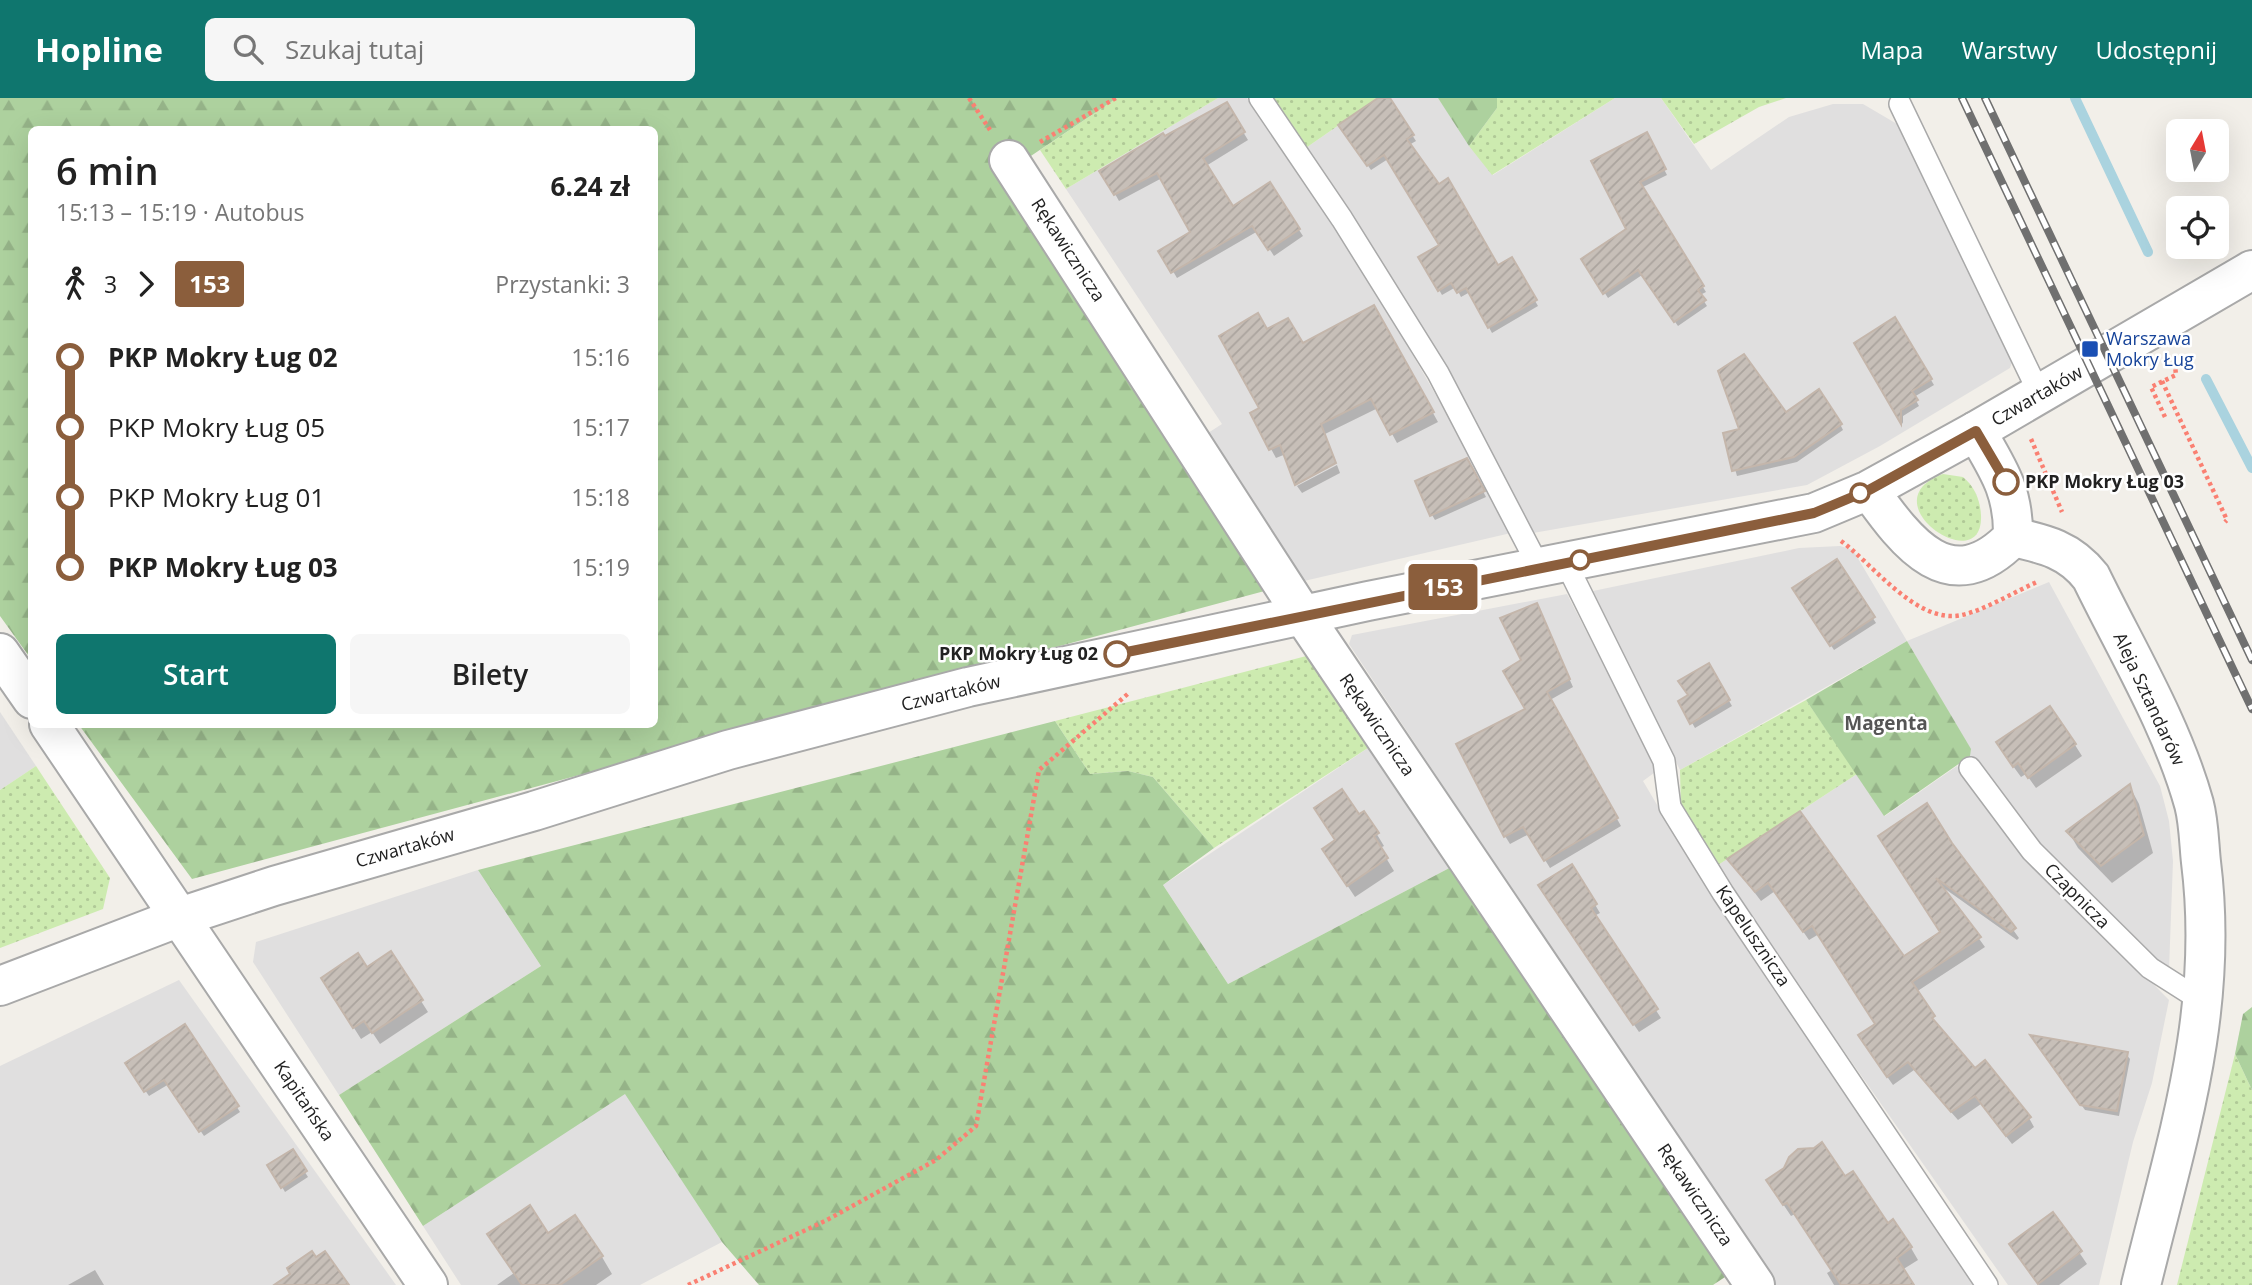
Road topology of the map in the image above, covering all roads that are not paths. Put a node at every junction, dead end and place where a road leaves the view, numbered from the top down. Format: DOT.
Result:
graph roads {
  1 [pos="1260,98"];
  2 [pos="1900,104"];
  3 [pos="1009,159"];
  4 [pos="2252,270"];
  5 [pos="2040,395"];
  6 [pos="1976,431"];
  7 [pos="1869,490"];
  8 [pos="2013,537"];
  9 [pos="1553,566"];
  10 [pos="1302,614"];
  11 [pos="0,653"];
  12 [pos="28,693"];
  13 [pos="52,728"];
  14 [pos="1970,768"];
  15 [pos="180,917"];
  16 [pos="0,986"];
  17 [pos="2204,1003"];
  18 [pos="428,1285"];
  19 [pos="1755,1285"];
  20 [pos="1987,1285"];
  21 [pos="2141,1285"];
  1 -- 9 [label="lane, Kapelusznicza"];
  2 -- 5 [label="lane"];
  3 -- 10 [label="street, Rękawicznicza"];
  4 -- 5 [label="street, Czwartaków"];
  5 -- 6 [label="street, Czwartaków"];
  6 -- 7 [label="street, Czwartaków"];
  6 -- 8 [label="street"];
  7 -- 8 [label="street"];
  7 -- 9 [label="street, Czwartaków"];
  8 -- 17 [label="street, Aleja Sztandarów"];
  9 -- 10 [label="street, Czwartaków"];
  9 -- 20 [label="lane, Kapelusznicza"];
  10 -- 15 [label="street, Czwartaków"];
  10 -- 19 [label="street, Rękawicznicza"];
  11 -- 12 [label="street"];
  13 -- 15 [label="street, Kapitańska"];
  14 -- 17 [label="lane, Czapnicza"];
  15 -- 16 [label="street, Czwartaków"];
  15 -- 18 [label="street, Kapitańska"];
  17 -- 21 [label="street, Aleja Sztandarów"];
}
